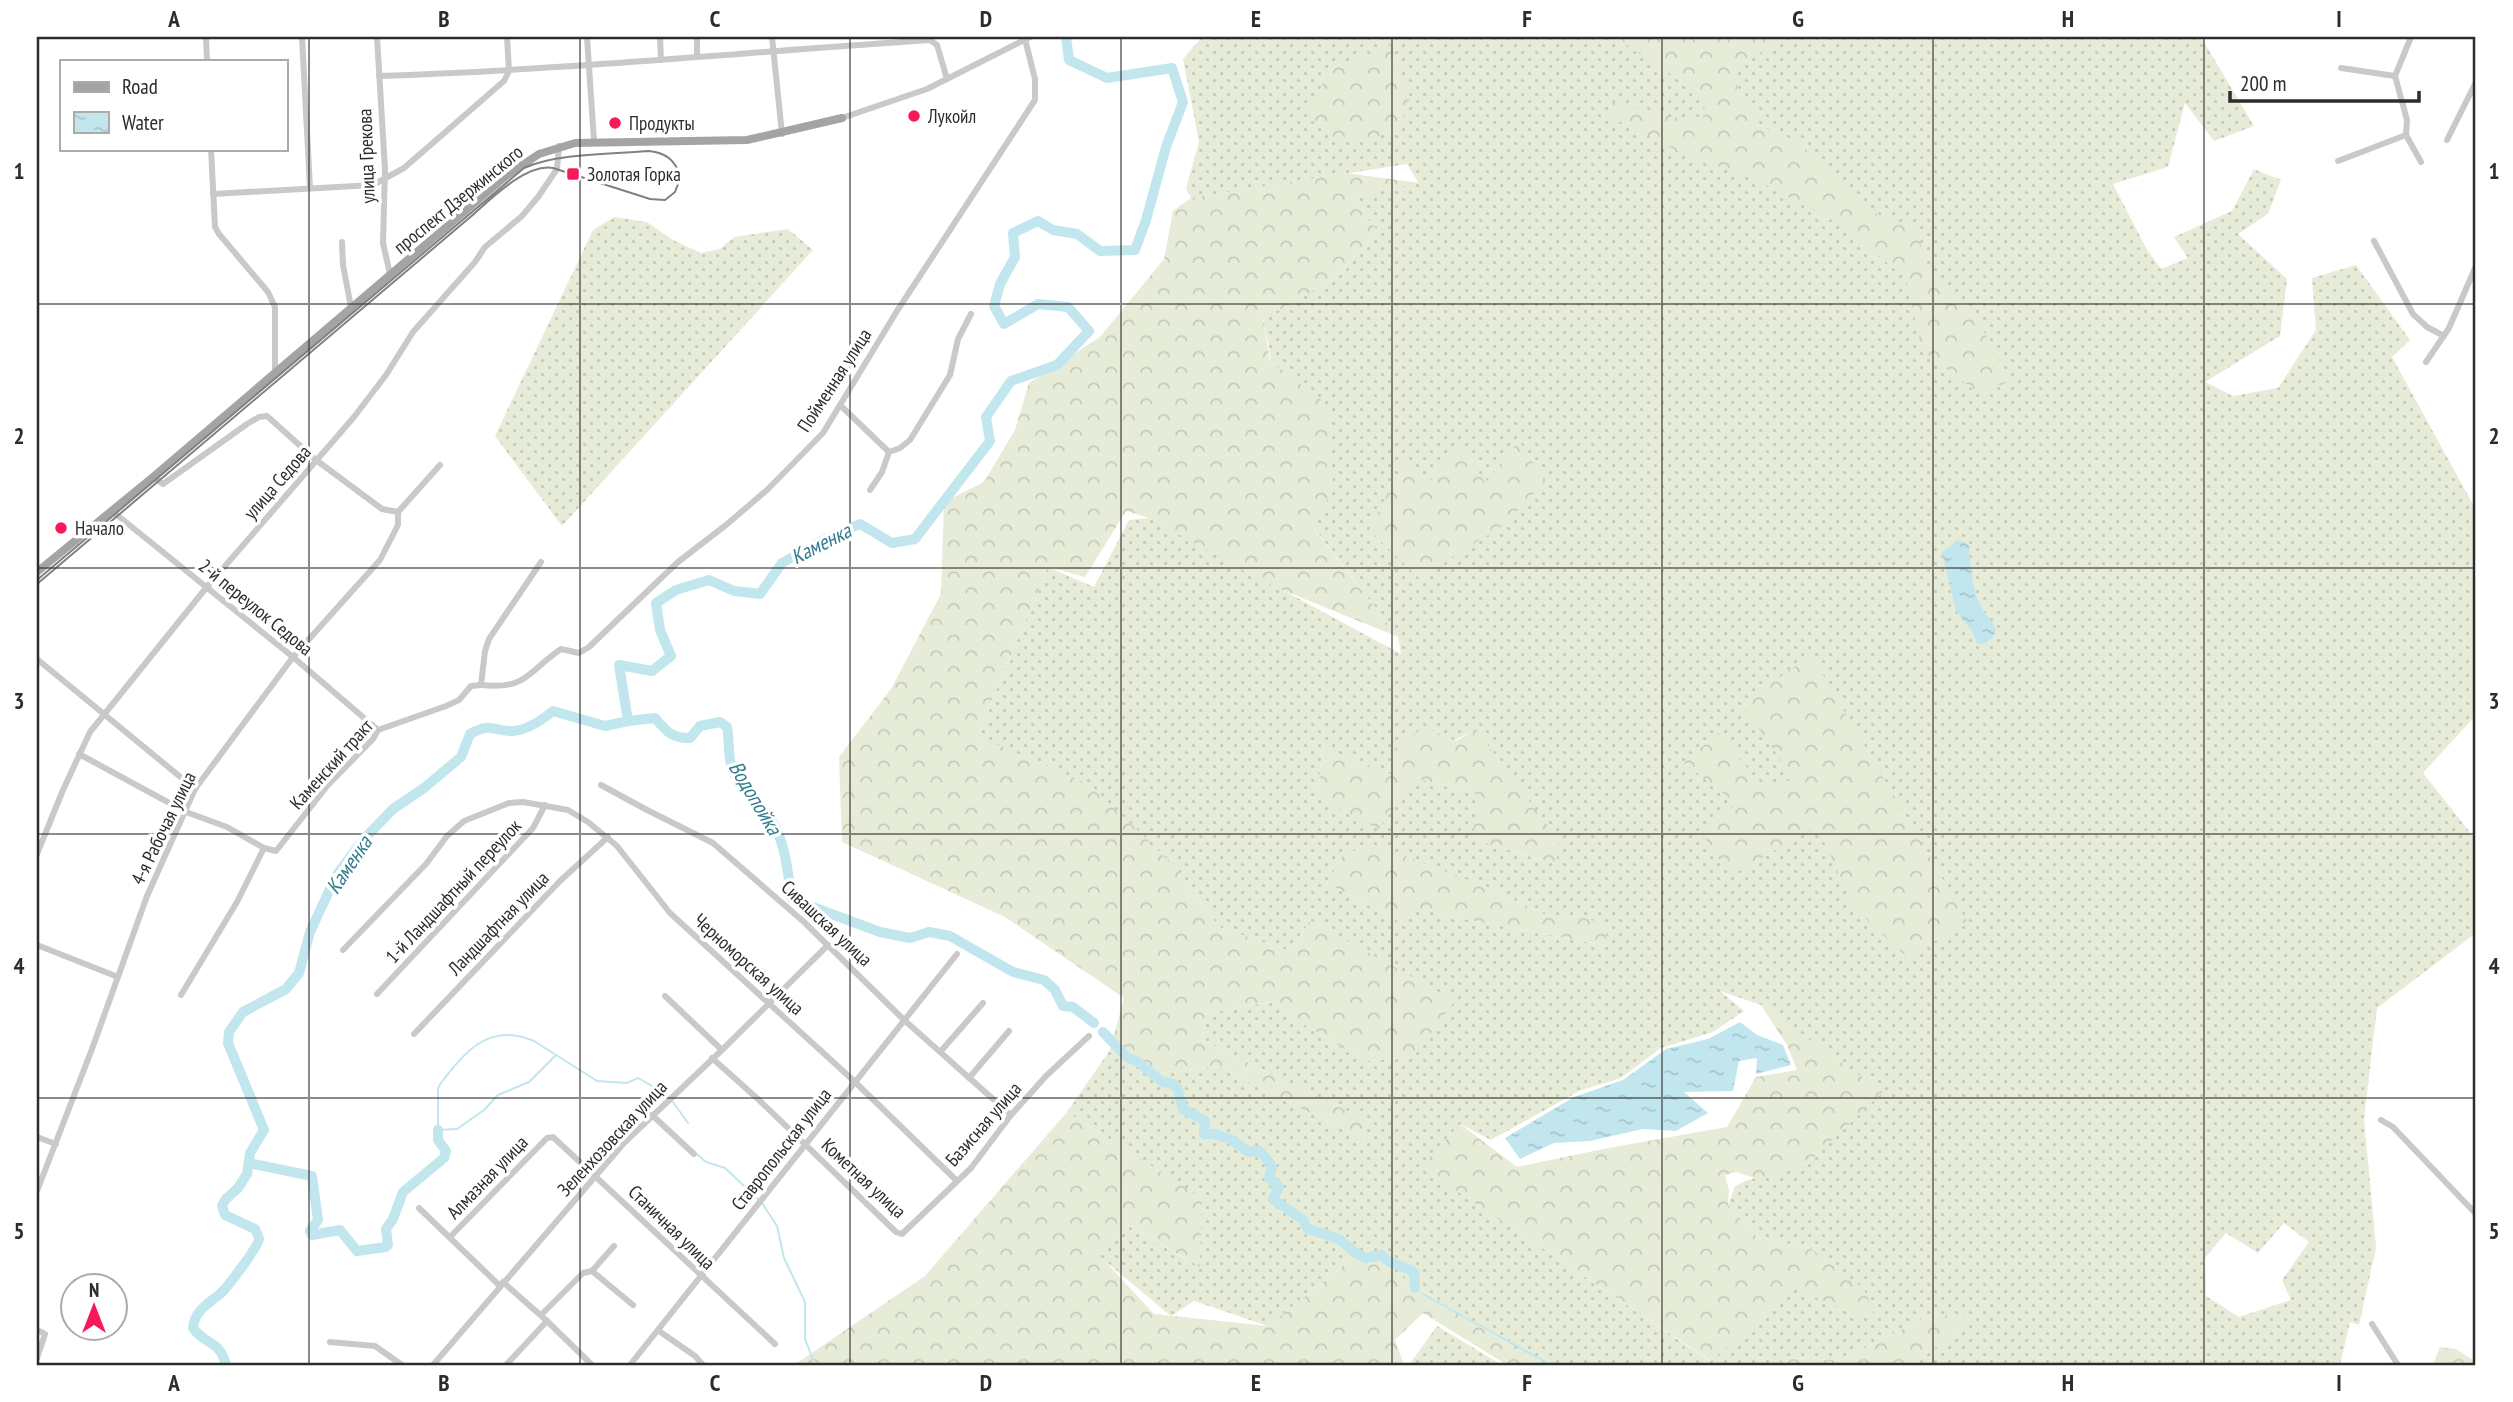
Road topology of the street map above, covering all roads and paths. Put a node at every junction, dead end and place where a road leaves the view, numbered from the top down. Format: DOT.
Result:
graph roads {
  1 [pos="206,37"];
  2 [pos="302,37"];
  3 [pos="377,37"];
  4 [pos="507,37"];
  5 [pos="587,37"];
  6 [pos="660,37"];
  7 [pos="696,37"];
  8 [pos="772,37"];
  9 [pos="851,37"];
  10 [pos="2411,37"];
  11 [pos="1028,38"];
  12 [pos="851,45"];
  13 [pos="773,53"];
  14 [pos="698,57"];
  15 [pos="207,60"];
  16 [pos="661,61"];
  17 [pos="590,65"];
  18 [pos="2341,68"];
  19 [pos="509,71"];
  20 [pos="379,76"];
  21 [pos="2395,76"];
  22 [pos="947,79"];
  23 [pos="2476,82"];
  24 [pos="842,118"];
  25 [pos="782,134"];
  26 [pos="2406,135"];
  27 [pos="2446,140"];
  28 [pos="594,141"];
  29 [pos="559,146"];
  30 [pos="211,150"];
  31 [pos="2338,161"];
  32 [pos="2421,162"];
  33 [pos="385,177"];
  34 [pos="310,188"];
  35 [pos="213,194"];
  36 [pos="2374,241"];
  37 [pos="342,243"];
  38 [pos="2476,267"];
  39 [pos="390,274"];
  40 [pos="351,307"];
  41 [pos="971,314"];
  42 [pos="2444,336"];
  43 [pos="2426,362"];
  44 [pos="275,373"];
  45 [pos="840,405"];
  46 [pos="889,452"];
  47 [pos="316,460"];
  48 [pos="440,466"];
  49 [pos="153,477"];
  50 [pos="870,490"];
  51 [pos="113,511"];
  52 [pos="398,512"];
  53 [pos="541,562"];
  54 [pos="37,572"];
  55 [pos="205,588"];
  56 [pos="293,657"];
  57 [pos="37,659"];
  58 [pos="481,685"];
  59 [pos="104,715"];
  60 [pos="378,730"];
  61 [pos="79,754"];
  62 [pos="601,785"];
  63 [pos="195,789"];
  64 [pos="545,805"];
  65 [pos="186,812"];
  66 [pos="608,837"];
  67 [pos="264,848"];
  68 [pos="37,854"];
  69 [pos="37,944"];
  70 [pos="828,945"];
  71 [pos="343,950"];
  72 [pos="957,954"];
  73 [pos="118,977"];
  74 [pos="377,994"];
  75 [pos="181,995"];
  76 [pos="664,996"];
  77 [pos="983,1003"];
  78 [pos="769,1004"];
  79 [pos="904,1019"];
  80 [pos="1009,1031"];
  81 [pos="414,1034"];
  82 [pos="1089,1037"];
  83 [pos="722,1050"];
  84 [pos="941,1051"];
  85 [pos="712,1058"];
  86 [pos="969,1078"];
  87 [pos="854,1081"];
  88 [pos="652,1115"];
  89 [pos="1011,1115"];
  90 [pos="2381,1120"];
  91 [pos="37,1137"];
  92 [pos="547,1138"];
  93 [pos="56,1144"];
  94 [pos="805,1145"];
  95 [pos="694,1154"];
  96 [pos="595,1176"];
  97 [pos="956,1180"];
  98 [pos="37,1191"];
  99 [pos="419,1208"];
  100 [pos="2476,1214"];
  101 [pos="902,1234"];
  102 [pos="450,1237"];
  103 [pos="614,1246"];
  104 [pos="592,1271"];
  105 [pos="701,1277"];
  106 [pos="501,1284"];
  107 [pos="633,1305"];
  108 [pos="541,1315"];
  109 [pos="547,1321"];
  110 [pos="2372,1324"];
  111 [pos="37,1330"];
  112 [pos="659,1331"];
  113 [pos="330,1342"];
  114 [pos="775,1344"];
  115 [pos="37,1358"];
  116 [pos="402,1365"];
  117 [pos="433,1365"];
  118 [pos="506,1365"];
  119 [pos="593,1365"];
  120 [pos="630,1365"];
  121 [pos="703,1365"];
  122 [pos="2398,1365"];
  1 -- 15 [label="street"];
  2 -- 34 [label="street"];
  3 -- 20 [label="street, улица Грекова"];
  4 -- 19 [label="street"];
  5 -- 17 [label="street"];
  6 -- 16 [label="street"];
  7 -- 14 [label="street"];
  8 -- 13 [label="street"];
  9 -- 12 [label="street"];
  10 -- 21 [label="street"];
  11 -- 22 [label="street, проспект Дзержинского"];
  11 -- 45 [label="street, Пойменная улица"];
  12 -- 13 [label="street"];
  12 -- 22 [label="street"];
  13 -- 14 [label="street"];
  13 -- 25 [label="street"];
  14 -- 16 [label="street"];
  16 -- 17 [label="street"];
  17 -- 19 [label="street"];
  17 -- 28 [label="street"];
  18 -- 21 [label="street"];
  19 -- 20 [label="street"];
  19 -- 33 [label="street"];
  20 -- 33 [label="street, улица Грекова"];
  21 -- 26 [label="street"];
  22 -- 24 [label="street, проспект Дзержинского"];
  23 -- 27 [label="street"];
  24 -- 25 [label="main road, проспект Дзержинского"];
  25 -- 28 [label="main road, проспект Дзержинского"];
  26 -- 31 [label="street"];
  26 -- 32 [label="street"];
  28 -- 29 [label="main road, проспект Дзержинского"];
  29 -- 39 [label="main road, проспект Дзержинского"];
  29 -- 47 [label="street, улица Седова"];
  30 -- 35 [label="street"];
  33 -- 34 [label="street"];
  33 -- 39 [label="street, улица Грекова"];
  34 -- 35 [label="street"];
  35 -- 44 [label="street"];
  36 -- 42 [label="street"];
  37 -- 40 [label="street"];
  38 -- 42 [label="street"];
  39 -- 40 [label="main road, проспект Дзержинского"];
  40 -- 44 [label="main road, проспект Дзержинского"];
  41 -- 46 [label="street"];
  42 -- 43 [label="street"];
  44 -- 49 [label="main road, проспект Дзержинского"];
  45 -- 46 [label="street"];
  45 -- 58 [label="street, Пойменная улица"];
  46 -- 50 [label="street"];
  47 -- 49 [label="street"];
  47 -- 52 [label="street"];
  47 -- 55 [label="street, улица Седова"];
  48 -- 52 [label="street"];
  49 -- 51 [label="main road, проспект Дзержинского"];
  51 -- 54 [label="main road, проспект Дзержинского"];
  51 -- 55 [label="street, 2-й переулок Седова"];
  52 -- 56 [label="street, 4-я Рабочая улица"];
  53 -- 58 [label="street"];
  55 -- 56 [label="street, 2-й переулок Седова"];
  55 -- 59 [label="street, улица Седова"];
  56 -- 60 [label="street, 2-й переулок Седова"];
  56 -- 63 [label="street, 4-я Рабочая улица"];
  57 -- 59 [label="street"];
  58 -- 60 [label="street, Каменский тракт"];
  59 -- 61 [label="street, улица Седова"];
  59 -- 63 [label="street"];
  60 -- 67 [label="street, Каменский тракт"];
  61 -- 65 [label="street"];
  61 -- 68 [label="street, улица Седова"];
  62 -- 70 [label="street, Сивашская улица"];
  63 -- 65 [label="street, 4-я Рабочая улица"];
  64 -- 66 [label="street, Черноморская улица"];
  64 -- 71 [label="street, Черноморская улица"];
  64 -- 74 [label="street, 1-й Ландшафтный переулок"];
  65 -- 67 [label="street"];
  65 -- 73 [label="street, 4-я Рабочая улица"];
  66 -- 78 [label="street, Черноморская улица"];
  66 -- 81 [label="street, Ландшафтная улица"];
  67 -- 75 [label="street"];
  69 -- 73 [label="street"];
  70 -- 78 [label="street, Зеленхозовская улица"];
  70 -- 79 [label="street, Сивашская улица"];
  72 -- 79 [label="street, Ставропольская улица"];
  73 -- 93 [label="street, 4-я Рабочая улица"];
  76 -- 83 [label="street"];
  77 -- 84 [label="street"];
  78 -- 83 [label="street, Зеленхозовская улица"];
  78 -- 87 [label="street, Черноморская улица"];
  79 -- 84 [label="street, Сивашская улица"];
  79 -- 87 [label="street, Ставропольская улица"];
  80 -- 86 [label="street"];
  82 -- 89 [label="street, Базисная улица"];
  83 -- 85 [label="street, Зеленхозовская улица"];
  84 -- 86 [label="street, Сивашская улица"];
  85 -- 88 [label="street, Зеленхозовская улица"];
  85 -- 94 [label="street, Кометная улица"];
  86 -- 89 [label="street, Сивашская улица"];
  87 -- 94 [label="street, Ставропольская улица"];
  87 -- 97 [label="street, Черноморская улица"];
  88 -- 95 [label="street"];
  88 -- 96 [label="street, Зеленхозовская улица"];
  89 -- 97 [label="street, Базисная улица"];
  90 -- 100 [label="street"];
  91 -- 93 [label="street"];
  92 -- 96 [label="street, Станичная улица"];
  92 -- 102 [label="street, Алмазная улица"];
  93 -- 98 [label="street, 4-я Рабочая улица"];
  94 -- 101 [label="street, Кометная улица"];
  94 -- 105 [label="street, Ставропольская улица"];
  96 -- 105 [label="street, Станичная улица"];
  96 -- 106 [label="street, Зеленхозовская улица"];
  97 -- 101 [label="street, Базисная улица"];
  99 -- 102 [label="street"];
  102 -- 106 [label="street"];
  103 -- 104 [label="street"];
  104 -- 107 [label="street"];
  104 -- 108 [label="street"];
  105 -- 112 [label="street, Ставропольская улица"];
  105 -- 114 [label="street, Станичная улица"];
  106 -- 108 [label="street"];
  106 -- 117 [label="street, Зеленхозовская улица"];
  108 -- 109 [label="street"];
  109 -- 118 [label="street"];
  109 -- 119 [label="street"];
  110 -- 122 [label="street"];
  111 -- 115 [label="street"];
  112 -- 120 [label="street, Ставропольская улица"];
  112 -- 121 [label="street"];
  113 -- 116 [label="street"];
}
